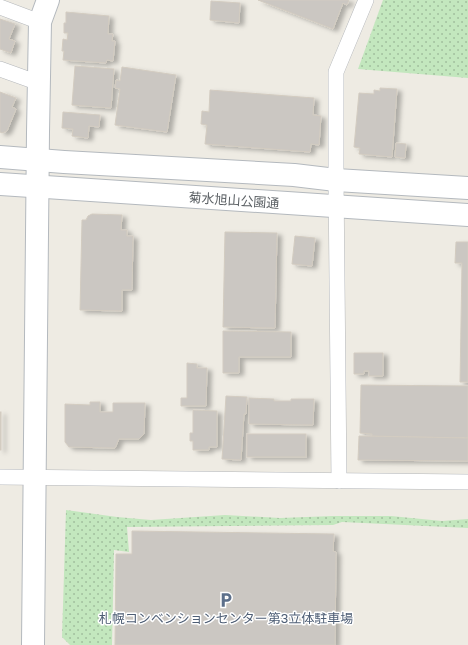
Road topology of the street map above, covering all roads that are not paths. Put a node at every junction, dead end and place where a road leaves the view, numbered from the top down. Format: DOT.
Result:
graph roads {
  1 [pos="48,0"];
  2 [pos="366,0"];
  3 [pos="0,7"];
  4 [pos="40,22"];
  5 [pos="0,69"];
  6 [pos="39,84"];
  7 [pos="0,158"];
  8 [pos="38,161"];
  9 [pos="336,180"];
  10 [pos="0,184"];
  11 [pos="37,187"];
  12 [pos="468,188"];
  13 [pos="336,207"];
  14 [pos="468,216"];
  15 [pos="0,478"];
  16 [pos="34,478"];
  17 [pos="339,481"];
  18 [pos="468,482"];
  19 [pos="32,645"];
  1 -- 4 [label="street"];
  2 -- 9 [label="street"];
  3 -- 4 [label="street"];
  4 -- 6 [label="street"];
  5 -- 6 [label="street"];
  6 -- 8 [label="street"];
  7 -- 8 [label="street"];
  8 -- 9 [label="street"];
  8 -- 11 [label="street"];
  9 -- 12 [label="street"];
  9 -- 13 [label="street"];
  10 -- 11 [label="street, 菊水旭山公園通"];
  11 -- 13 [label="street, 菊水旭山公園通"];
  11 -- 16 [label="street"];
  13 -- 14 [label="street, 菊水旭山公園通"];
  13 -- 17 [label="street"];
  15 -- 16 [label="street"];
  16 -- 17 [label="street"];
  16 -- 19 [label="street"];
  17 -- 18 [label="street"];
}
